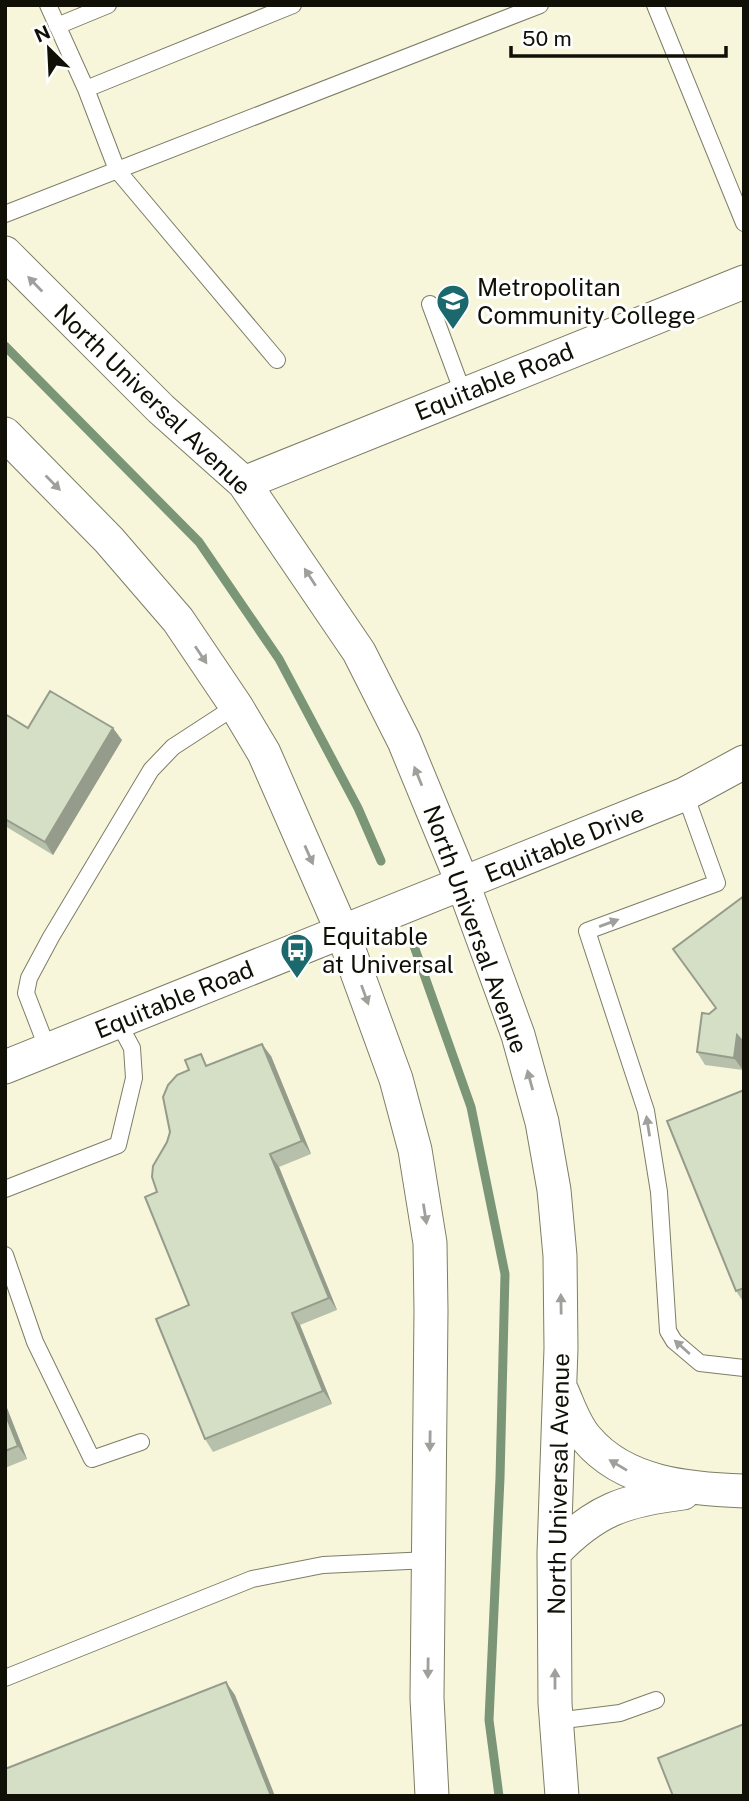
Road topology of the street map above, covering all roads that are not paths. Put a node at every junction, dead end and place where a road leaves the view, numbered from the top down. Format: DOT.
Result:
graph roads {
  1 [pos="48,5"];
  2 [pos="108,5"];
  3 [pos="293,5"];
  4 [pos="540,5"];
  5 [pos="654,5"];
  6 [pos="498,13"];
  7 [pos="57,26"];
  8 [pos="86,89"];
  9 [pos="117,170"];
  10 [pos="5,214"];
  11 [pos="744,223"];
  12 [pos="5,253"];
  13 [pos="744,282"];
  14 [pos="430,304"];
  15 [pos="277,360"];
  16 [pos="463,393"];
  17 [pos="6,436"];
  18 [pos="244,483"];
  19 [pos="236,706"];
  20 [pos="744,762"];
  21 [pos="685,794"];
  22 [pos="463,884"];
  23 [pos="342,931"];
  24 [pos="118,1022"];
  25 [pos="48,1051"];
  26 [pos="5,1067"];
  27 [pos="5,1189"];
  28 [pos="5,1255"];
  29 [pos="744,1368"];
  30 [pos="560,1386"];
  31 [pos="141,1442"];
  32 [pos="706,1490"];
  33 [pos="744,1491"];
  34 [pos="554,1553"];
  35 [pos="429,1560"];
  36 [pos="5,1678"];
  37 [pos="656,1700"];
  38 [pos="556,1721"];
  39 [pos="432,1796"];
  40 [pos="562,1796"];
  1 -- 7 [label="lane"];
  2 -- 7 [label="lane"];
  3 -- 8 [label="lane"];
  4 -- 6 [label="lane"];
  5 -- 11 [label="lane"];
  6 -- 9 [label="lane"];
  7 -- 8 [label="lane"];
  8 -- 9 [label="lane"];
  9 -- 10 [label="lane"];
  9 -- 15 [label="lane"];
  18 -- 12 [label="street, North Universal Avenue, one-way"];
  13 -- 16 [label="street, Equitable Road"];
  14 -- 16 [label="lane"];
  16 -- 18 [label="street, Equitable Road"];
  17 -- 19 [label="street, one-way"];
  22 -- 18 [label="street, North Universal Avenue, one-way"];
  19 -- 23 [label="street, one-way"];
  19 -- 25 [label="lane"];
  20 -- 21 [label="street, Equitable Drive"];
  21 -- 22 [label="street, Equitable Drive"];
  29 -- 21 [label="lane, one-way"];
  22 -- 23 [label="street, Equitable Drive"];
  30 -- 22 [label="street, North Universal Avenue, one-way"];
  23 -- 24 [label="street, Equitable Road"];
  23 -- 35 [label="street, one-way"];
  24 -- 25 [label="street, Equitable Road"];
  24 -- 27 [label="lane"];
  25 -- 26 [label="street, Equitable Road"];
  28 -- 31 [label="lane"];
  32 -- 30 [label="street, one-way"];
  30 -- 34 [label="street, North Universal Avenue"];
  32 -- 33 [label="street"];
  32 -- 34 [label="street"];
  38 -- 34 [label="street, North Universal Avenue, one-way"];
  35 -- 36 [label="lane"];
  35 -- 39 [label="street, one-way"];
  37 -- 38 [label="lane"];
  38 -- 40 [label="street, North Universal Avenue"];
}
